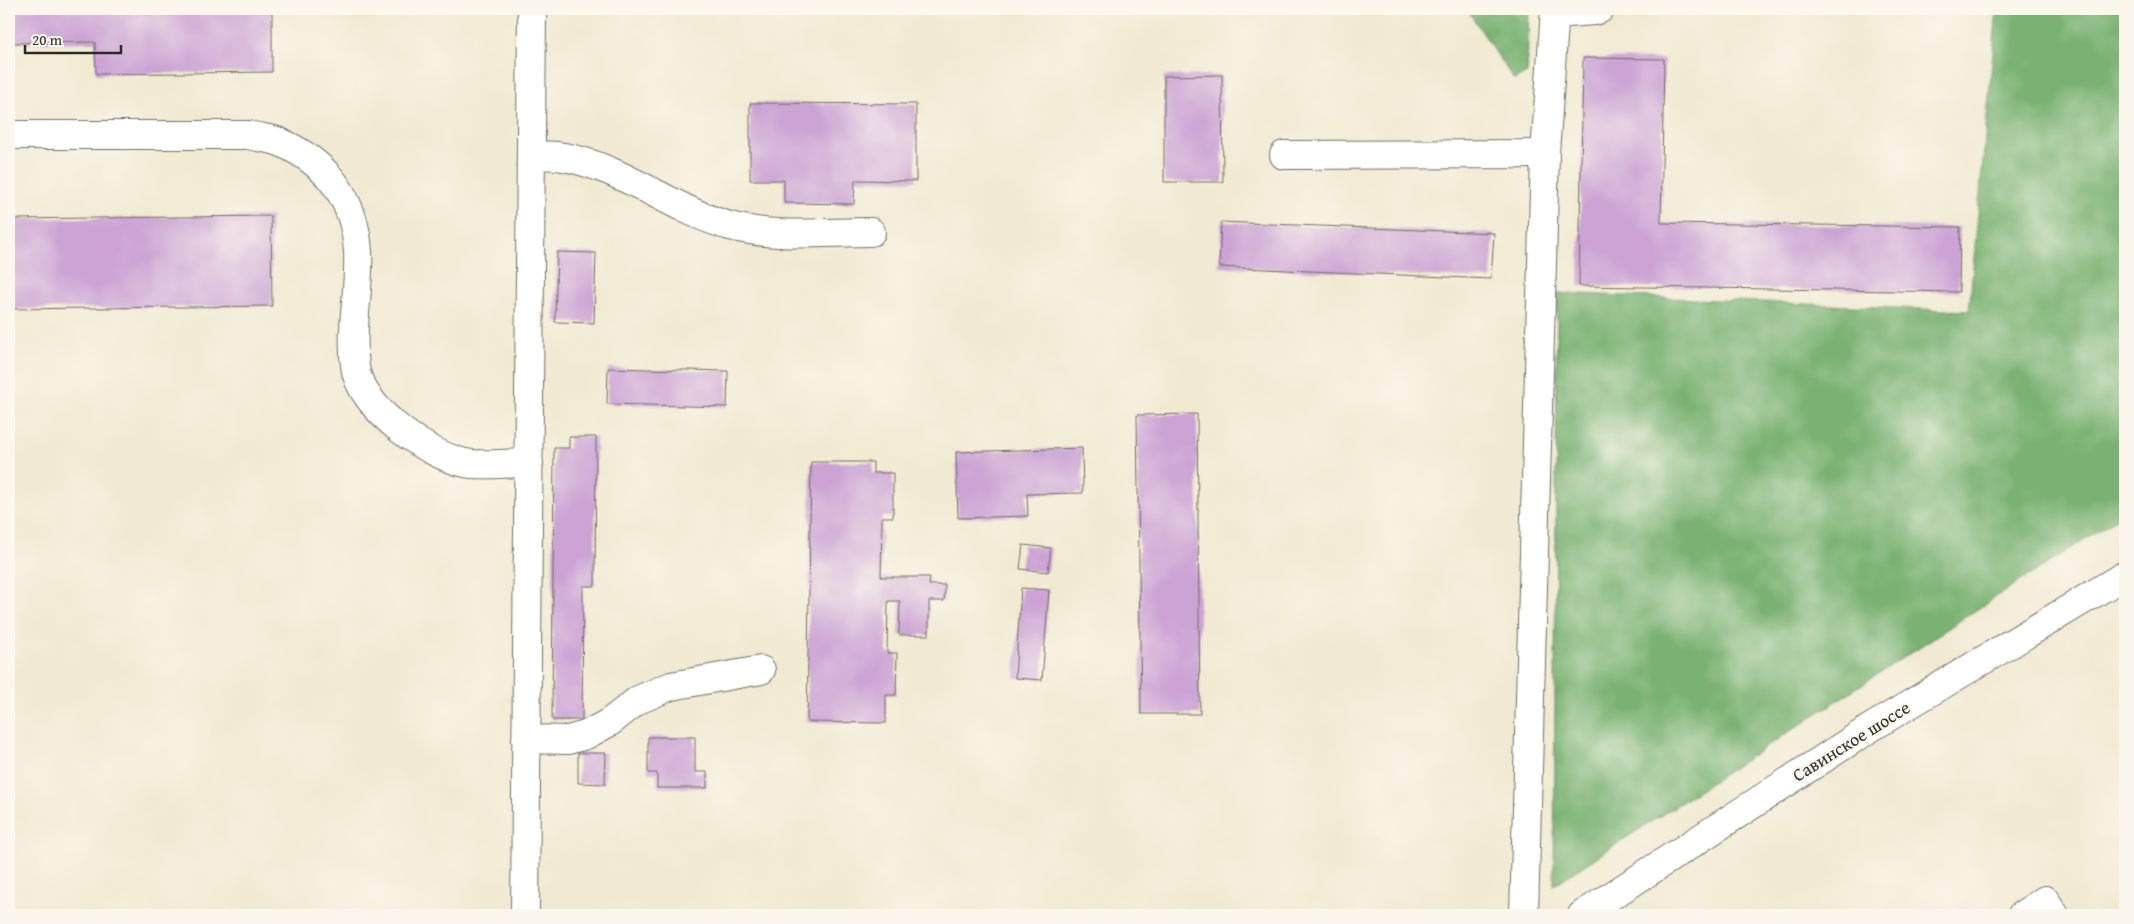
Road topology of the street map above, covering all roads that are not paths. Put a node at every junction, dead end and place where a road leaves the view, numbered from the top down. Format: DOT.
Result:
graph roads {
  1 [pos="532,9"];
  2 [pos="1600,9"];
  3 [pos="1555,11"];
  4 [pos="9,136"];
  5 [pos="1545,154"];
  6 [pos="1284,155"];
  7 [pos="531,156"];
  8 [pos="871,232"];
  9 [pos="528,463"];
  10 [pos="2125,575"];
  11 [pos="761,670"];
  12 [pos="526,739"];
  13 [pos="524,915"];
  14 [pos="1524,915"];
  15 [pos="1582,915"];
  16 [pos="2022,915"];
  17 [pos="2055,915"];
  1 -- 7 [label="street"];
  2 -- 3 [label="street"];
  3 -- 5 [label="street"];
  4 -- 9 [label="street"];
  5 -- 6 [label="street"];
  5 -- 14 [label="street"];
  7 -- 8 [label="street"];
  7 -- 9 [label="street"];
  9 -- 12 [label="street"];
  10 -- 15 [label="street, Савинское шоссе"];
  11 -- 12 [label="street"];
  12 -- 13 [label="street"];
  16 -- 17 [label="street"];
}
